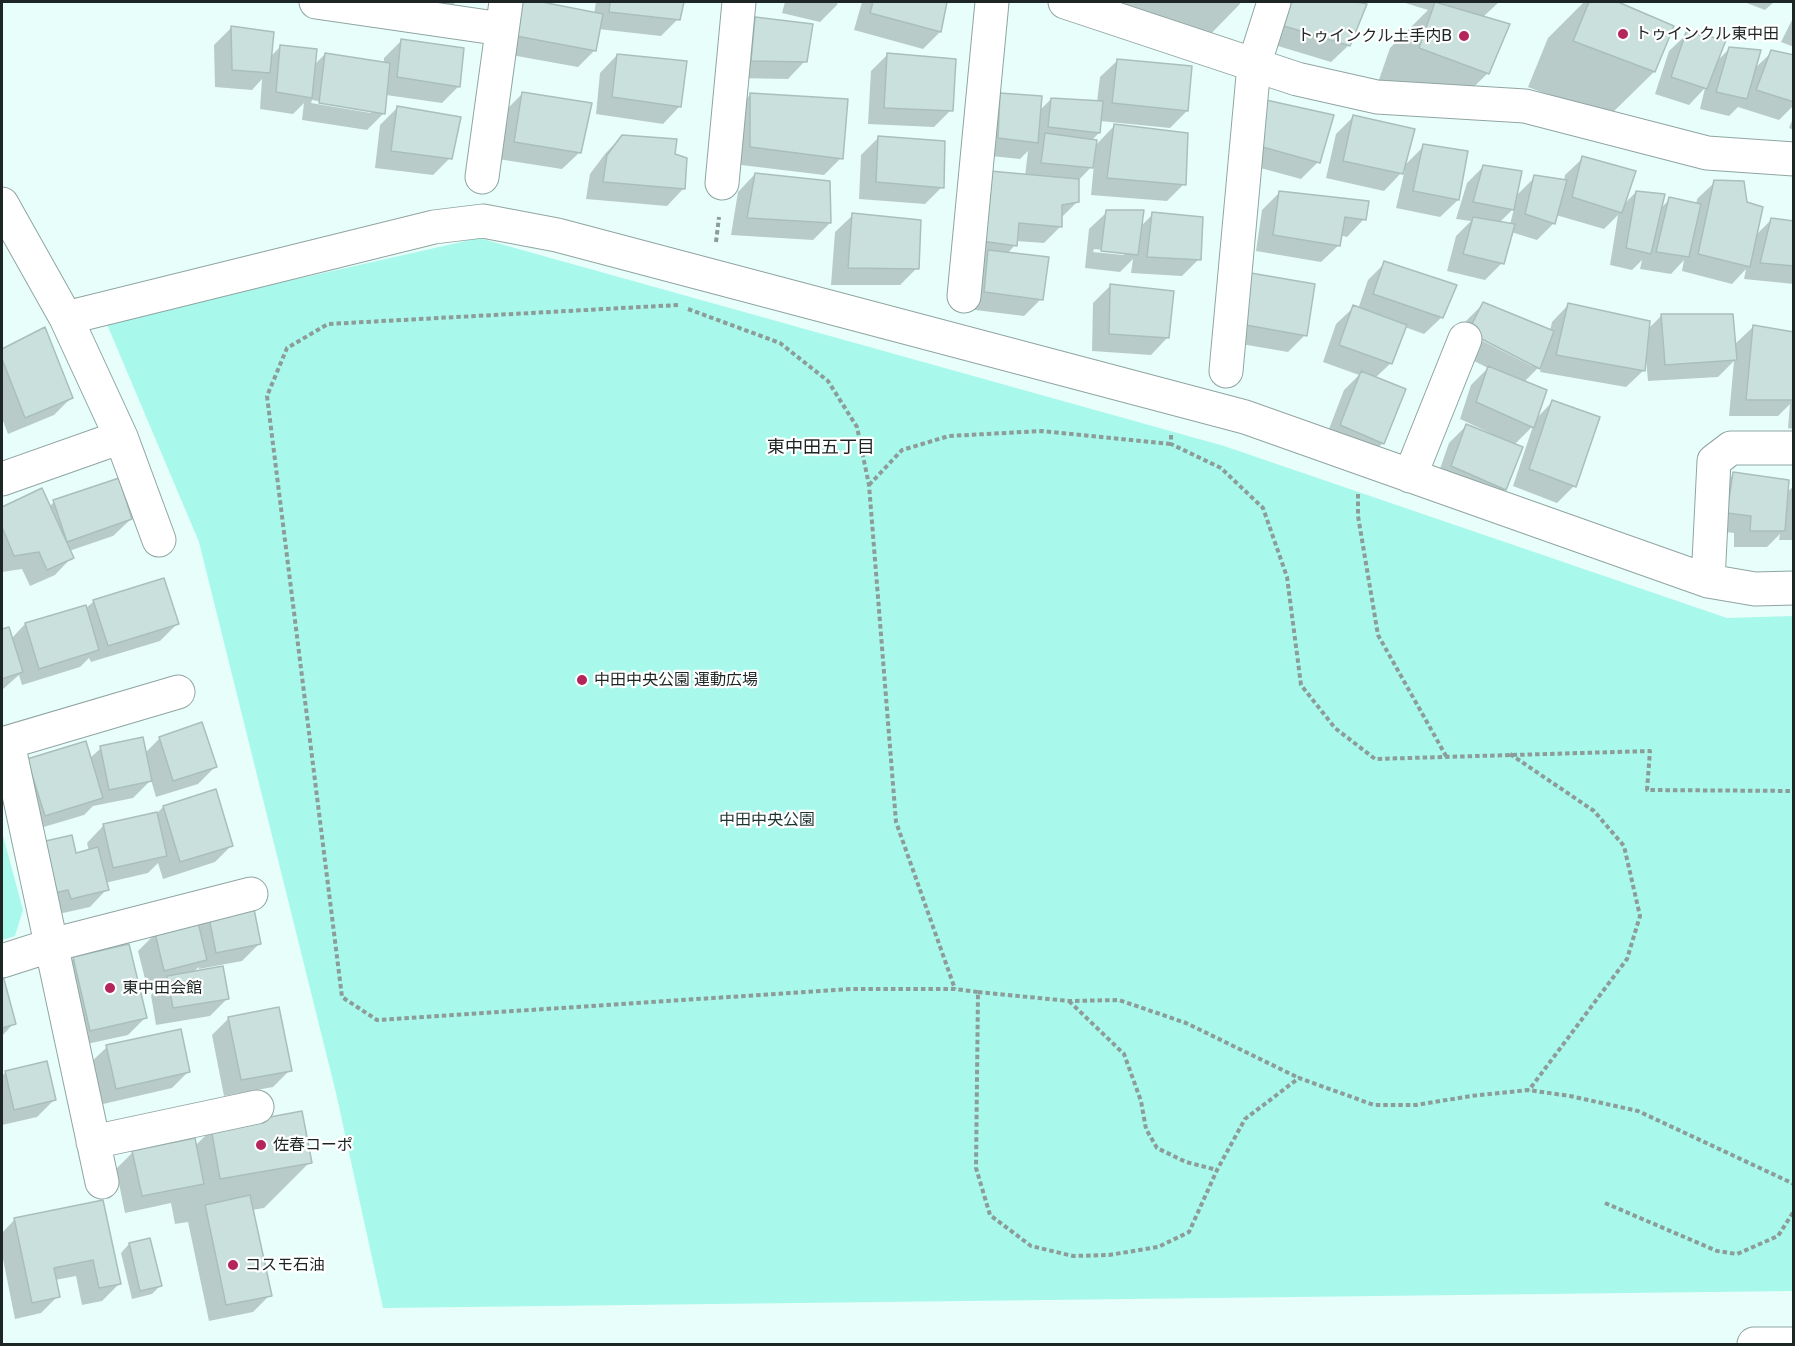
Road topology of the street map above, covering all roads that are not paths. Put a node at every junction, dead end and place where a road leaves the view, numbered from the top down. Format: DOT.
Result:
graph roads {
  1 [pos="316,2"];
  2 [pos="739,2"];
  3 [pos="992,2"];
  4 [pos="1065,2"];
  5 [pos="1274,2"];
  6 [pos="504,15"];
  7 [pos="1254,65"];
  8 [pos="1794,159"];
  9 [pos="482,177"];
  10 [pos="722,183"];
  11 [pos="2,205"];
  12 [pos="964,296"];
  13 [pos="66,318"];
  14 [pos="1465,339"];
  15 [pos="1226,371"];
  16 [pos="121,437"];
  17 [pos="1794,448"];
  18 [pos="1410,476"];
  19 [pos="2,479"];
  20 [pos="159,540"];
  21 [pos="1708,581"];
  22 [pos="1794,588"];
  23 [pos="178,692"];
  24 [pos="5,744"];
  25 [pos="251,894"];
  26 [pos="52,945"];
  27 [pos="2,961"];
  28 [pos="257,1107"];
  29 [pos="93,1142"];
  30 [pos="102,1182"];
  31 [pos="1754,1344"];
  32 [pos="1794,1344"];
  1 -- 6 [label="street"];
  2 -- 10 [label="street"];
  3 -- 12 [label="street"];
  4 -- 7 [label="street"];
  5 -- 7 [label="street"];
  6 -- 9 [label="street"];
  7 -- 8 [label="street"];
  7 -- 15 [label="street"];
  11 -- 13 [label="street"];
  13 -- 16 [label="street"];
  13 -- 18 [label="street"];
  14 -- 18 [label="street"];
  16 -- 19 [label="street"];
  16 -- 20 [label="street"];
  17 -- 21 [label="street"];
  18 -- 21 [label="street"];
  21 -- 22 [label="street"];
  23 -- 24 [label="street"];
  24 -- 26 [label="street"];
  25 -- 26 [label="street"];
  26 -- 27 [label="street"];
  26 -- 29 [label="street"];
  28 -- 29 [label="street"];
  29 -- 30 [label="street"];
  31 -- 32 [label="street"];
}
